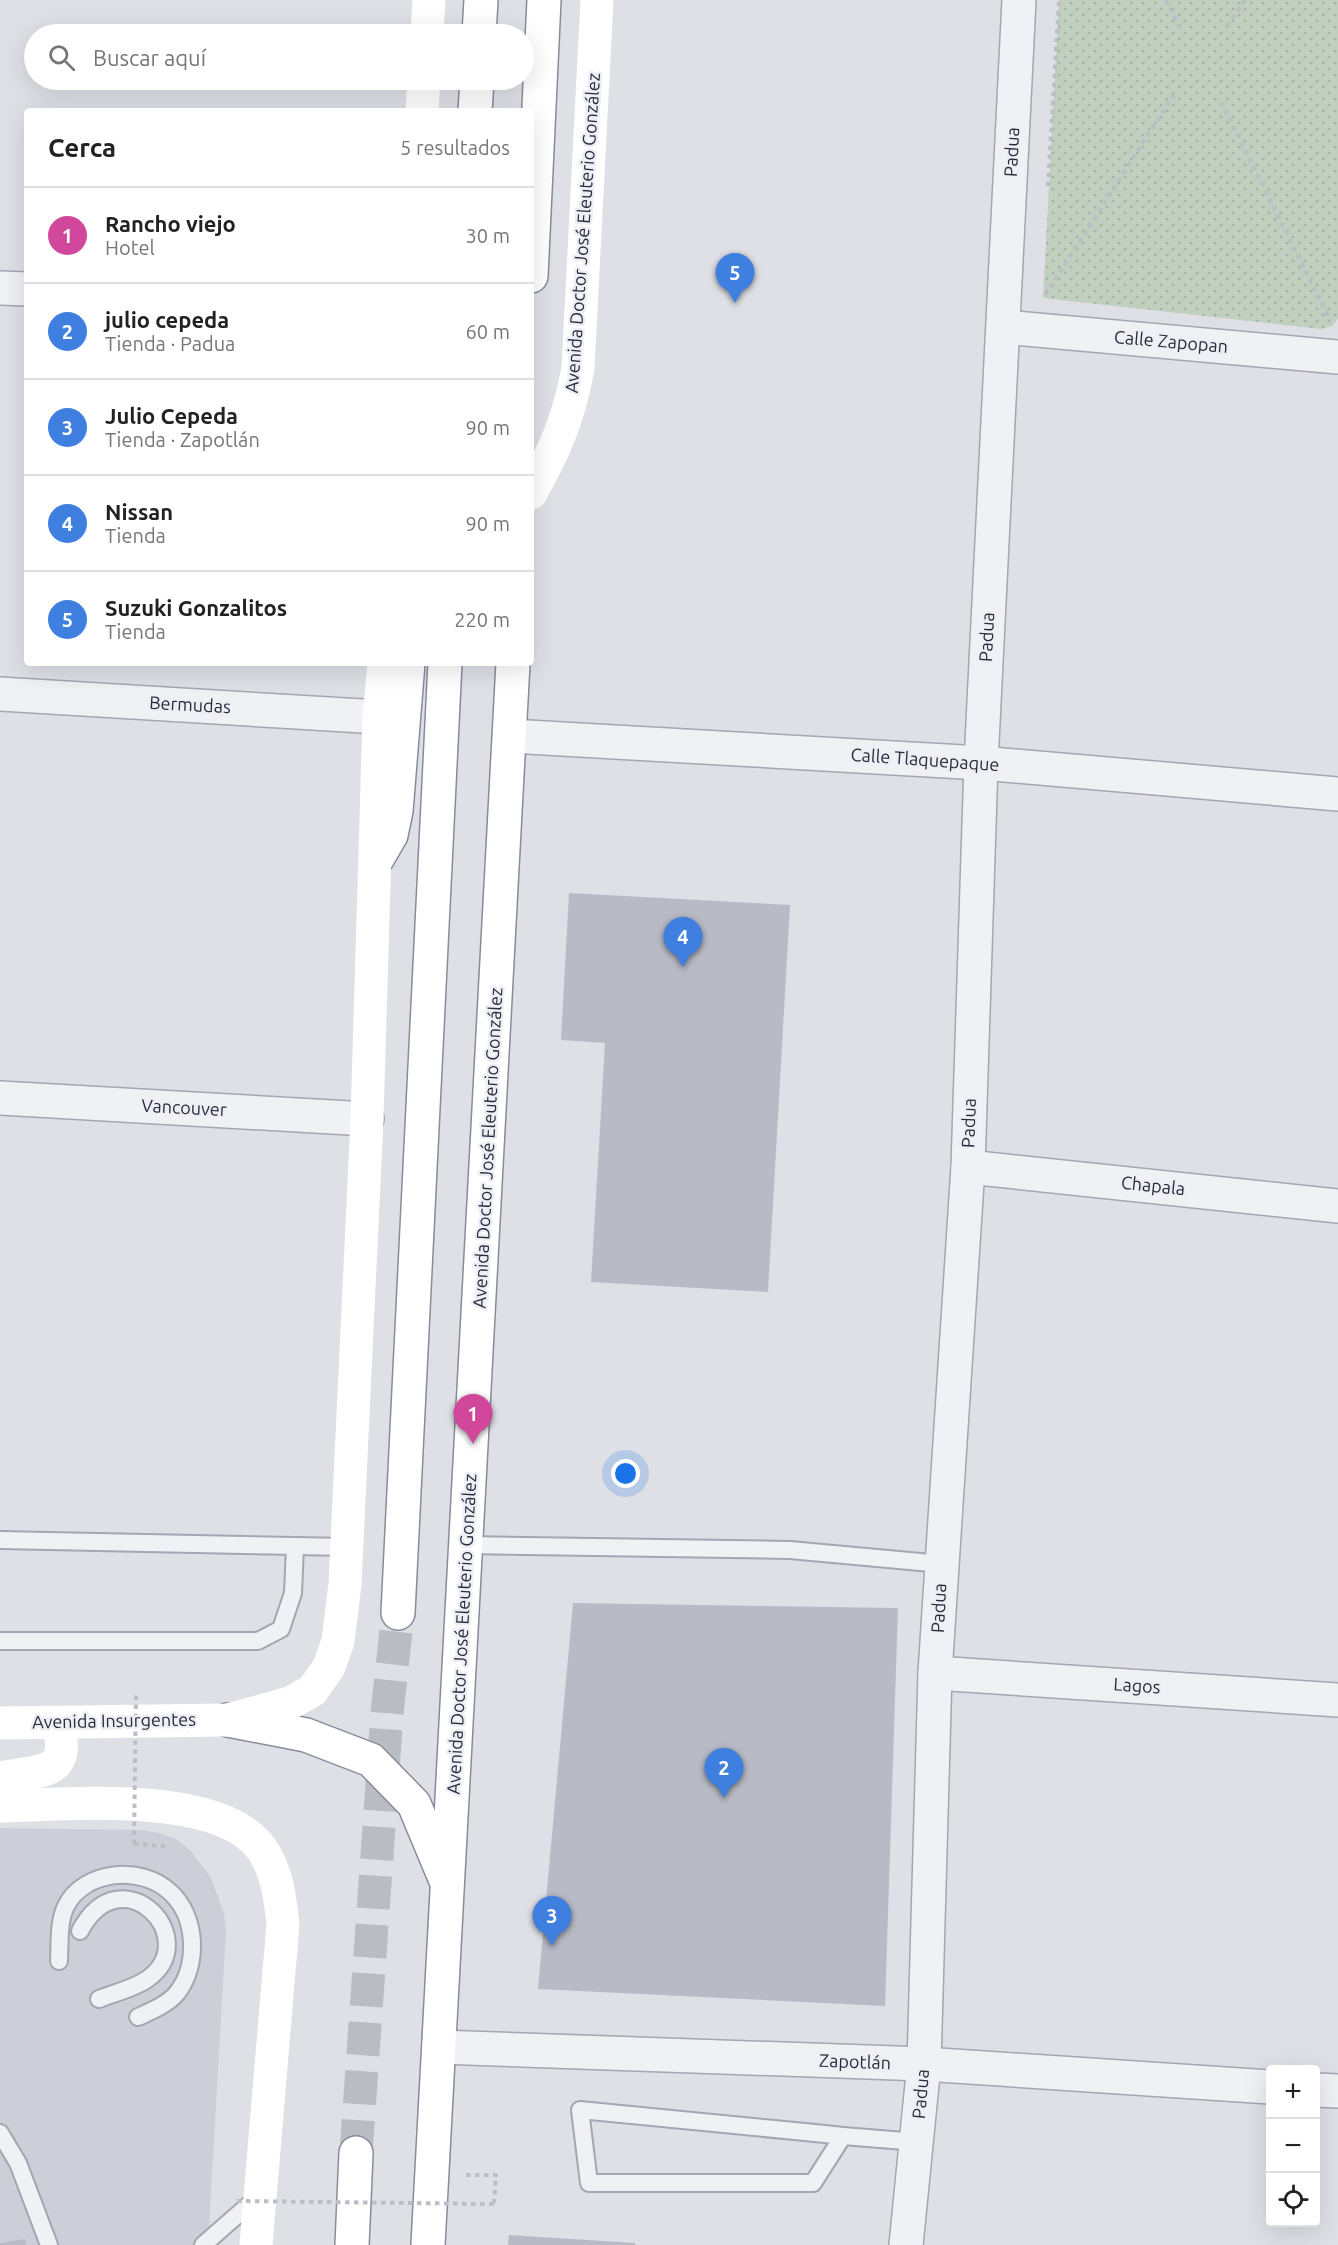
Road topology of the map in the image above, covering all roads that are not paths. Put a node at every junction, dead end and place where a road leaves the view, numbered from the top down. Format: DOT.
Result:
graph roads {
  1 [pos="429,0"];
  2 [pos="597,0"];
  3 [pos="1019,0"];
  4 [pos="544,11"];
  5 [pos="428,24"];
  6 [pos="423,90"];
  7 [pos="476,90"];
  8 [pos="422,108"];
  9 [pos="475,108"];
  10 [pos="534,215"];
  11 [pos="0,288"];
  12 [pos="24,289"];
  13 [pos="1004,327"];
  14 [pos="1336,341"];
  15 [pos="534,487"];
  16 [pos="384,666"];
  17 [pos="408,666"];
  18 [pos="445,666"];
  19 [pos="513,666"];
  20 [pos="0,694"];
  21 [pos="380,717"];
  22 [pos="510,736"];
  23 [pos="981,763"];
  24 [pos="1338,794"];
  25 [pos="377,859"];
  26 [pos="0,1098"];
  27 [pos="367,1119"];
  28 [pos="968,1167"];
  29 [pos="1338,1206"];
  30 [pos="0,1540"];
  31 [pos="466,1545"];
  32 [pos="295,1546"];
  33 [pos="347,1547"];
  34 [pos="942,1564"];
  35 [pos="398,1613"];
  36 [pos="0,1641"];
  37 [pos="935,1672"];
  38 [pos="1338,1700"];
  39 [pos="228,1720"];
  40 [pos="0,1723"];
  41 [pos="57,1723"];
  42 [pos="0,1778"];
  43 [pos="0,1806"];
  44 [pos="448,1885"];
  45 [pos="80,1931"];
  46 [pos="59,1961"];
  47 [pos="99,2000"];
  48 [pos="138,2017"];
  49 [pos="439,2047"];
  50 [pos="924,2064"];
  51 [pos="1266,2087"];
  52 [pos="1320,2090"];
  53 [pos="1338,2091"];
  54 [pos="0,2133"];
  55 [pos="843,2136"];
  56 [pos="917,2142"];
  57 [pos="356,2153"];
  58 [pos="248,2198"];
  59 [pos="49,2245"];
  60 [pos="203,2245"];
  61 [pos="256,2245"];
  62 [pos="352,2245"];
  63 [pos="428,2245"];
  64 [pos="906,2245"];
  1 -- 5 [label="main road"];
  2 -- 15 [label="main road, Avenida Doctor José Eleuterio González"];
  3 -- 13 [label="street, Padua"];
  4 -- 10 [label="main road"];
  6 -- 8 [label="main road"];
  7 -- 9 [label="main road"];
  11 -- 12 [label="street"];
  13 -- 14 [label="street, Calle Zapopan"];
  13 -- 23 [label="street, Padua"];
  16 -- 21 [label="main road"];
  17 -- 25 [label="main road"];
  18 -- 35 [label="main road"];
  19 -- 22 [label="main road, Avenida Doctor José Eleuterio González"];
  20 -- 21 [label="street, Bermudas"];
  21 -- 25 [label="main road"];
  22 -- 23 [label="street, Calle Tlaquepaque"];
  22 -- 31 [label="main road, Avenida Doctor José Eleuterio González"];
  23 -- 24 [label="street, Calle Tlaquepaque"];
  23 -- 28 [label="street, Padua"];
  25 -- 27 [label="main road"];
  26 -- 27 [label="street, Vancouver"];
  27 -- 33 [label="main road"];
  28 -- 29 [label="street, Chapala"];
  28 -- 34 [label="street, Padua"];
  30 -- 32 [label="lane"];
  31 -- 34 [label="lane"];
  31 -- 44 [label="main road, Avenida Doctor José Eleuterio González"];
  32 -- 33 [label="lane"];
  32 -- 36 [label="lane"];
  33 -- 39 [label="main road"];
  34 -- 37 [label="street, Padua"];
  37 -- 38 [label="street, Lagos"];
  37 -- 50 [label="street, Padua"];
  39 -- 41 [label="main road, Avenida Insurgentes"];
  39 -- 44 [label="main road"];
  40 -- 41 [label="main road, Avenida Insurgentes"];
  41 -- 42 [label="main road"];
  43 -- 58 [label="main road"];
  44 -- 49 [label="main road, Avenida Doctor José Eleuterio González"];
  45 -- 47 [label="lane"];
  46 -- 48 [label="lane"];
  49 -- 50 [label="street, Zapotlán"];
  49 -- 63 [label="main road, Avenida Doctor José Eleuterio González"];
  50 -- 51 [label="street, Zapotlán"];
  50 -- 56 [label="street, Padua"];
  52 -- 53 [label="street"];
  54 -- 59 [label="lane"];
  55 -- 55 [label="lane"];
  55 -- 56 [label="lane"];
  56 -- 64 [label="street, Padua"];
  57 -- 62 [label="main road"];
  58 -- 60 [label="lane"];
  58 -- 61 [label="main road"];
}
